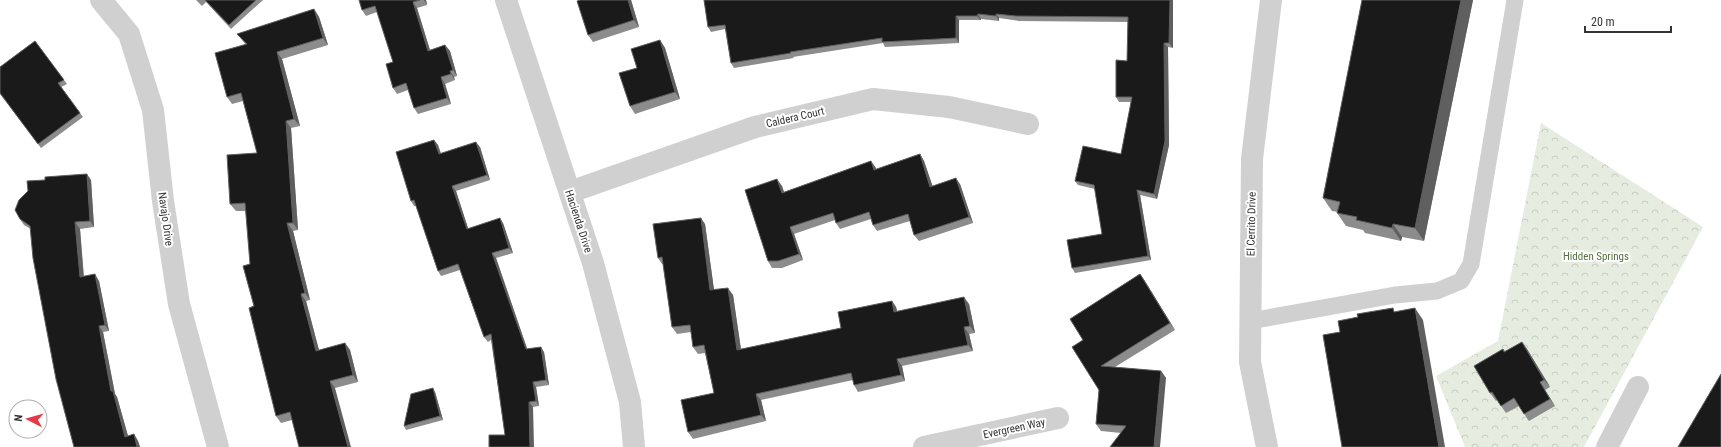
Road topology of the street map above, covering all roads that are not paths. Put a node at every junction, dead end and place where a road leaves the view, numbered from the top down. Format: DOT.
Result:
graph roads {
  1 [pos="101,0"];
  2 [pos="506,0"];
  3 [pos="1271,0"];
  4 [pos="1515,0"];
  5 [pos="1028,124"];
  6 [pos="570,192"];
  7 [pos="1250,321"];
  8 [pos="1638,387"];
  9 [pos="1058,418"];
  10 [pos="218,447"];
  11 [pos="634,447"];
  12 [pos="924,447"];
  13 [pos="1267,447"];
  14 [pos="1608,447"];
  1 -- 10 [label="street, Navajo Drive"];
  2 -- 6 [label="street, Hacienda Drive"];
  3 -- 7 [label="street, El Cerrito Drive"];
  4 -- 7 [label="lane"];
  5 -- 6 [label="street, Caldera Court"];
  6 -- 11 [label="street, Hacienda Drive"];
  7 -- 13 [label="street, El Cerrito Drive"];
  8 -- 14 [label="street"];
  9 -- 12 [label="street, Evergreen Way"];
}
